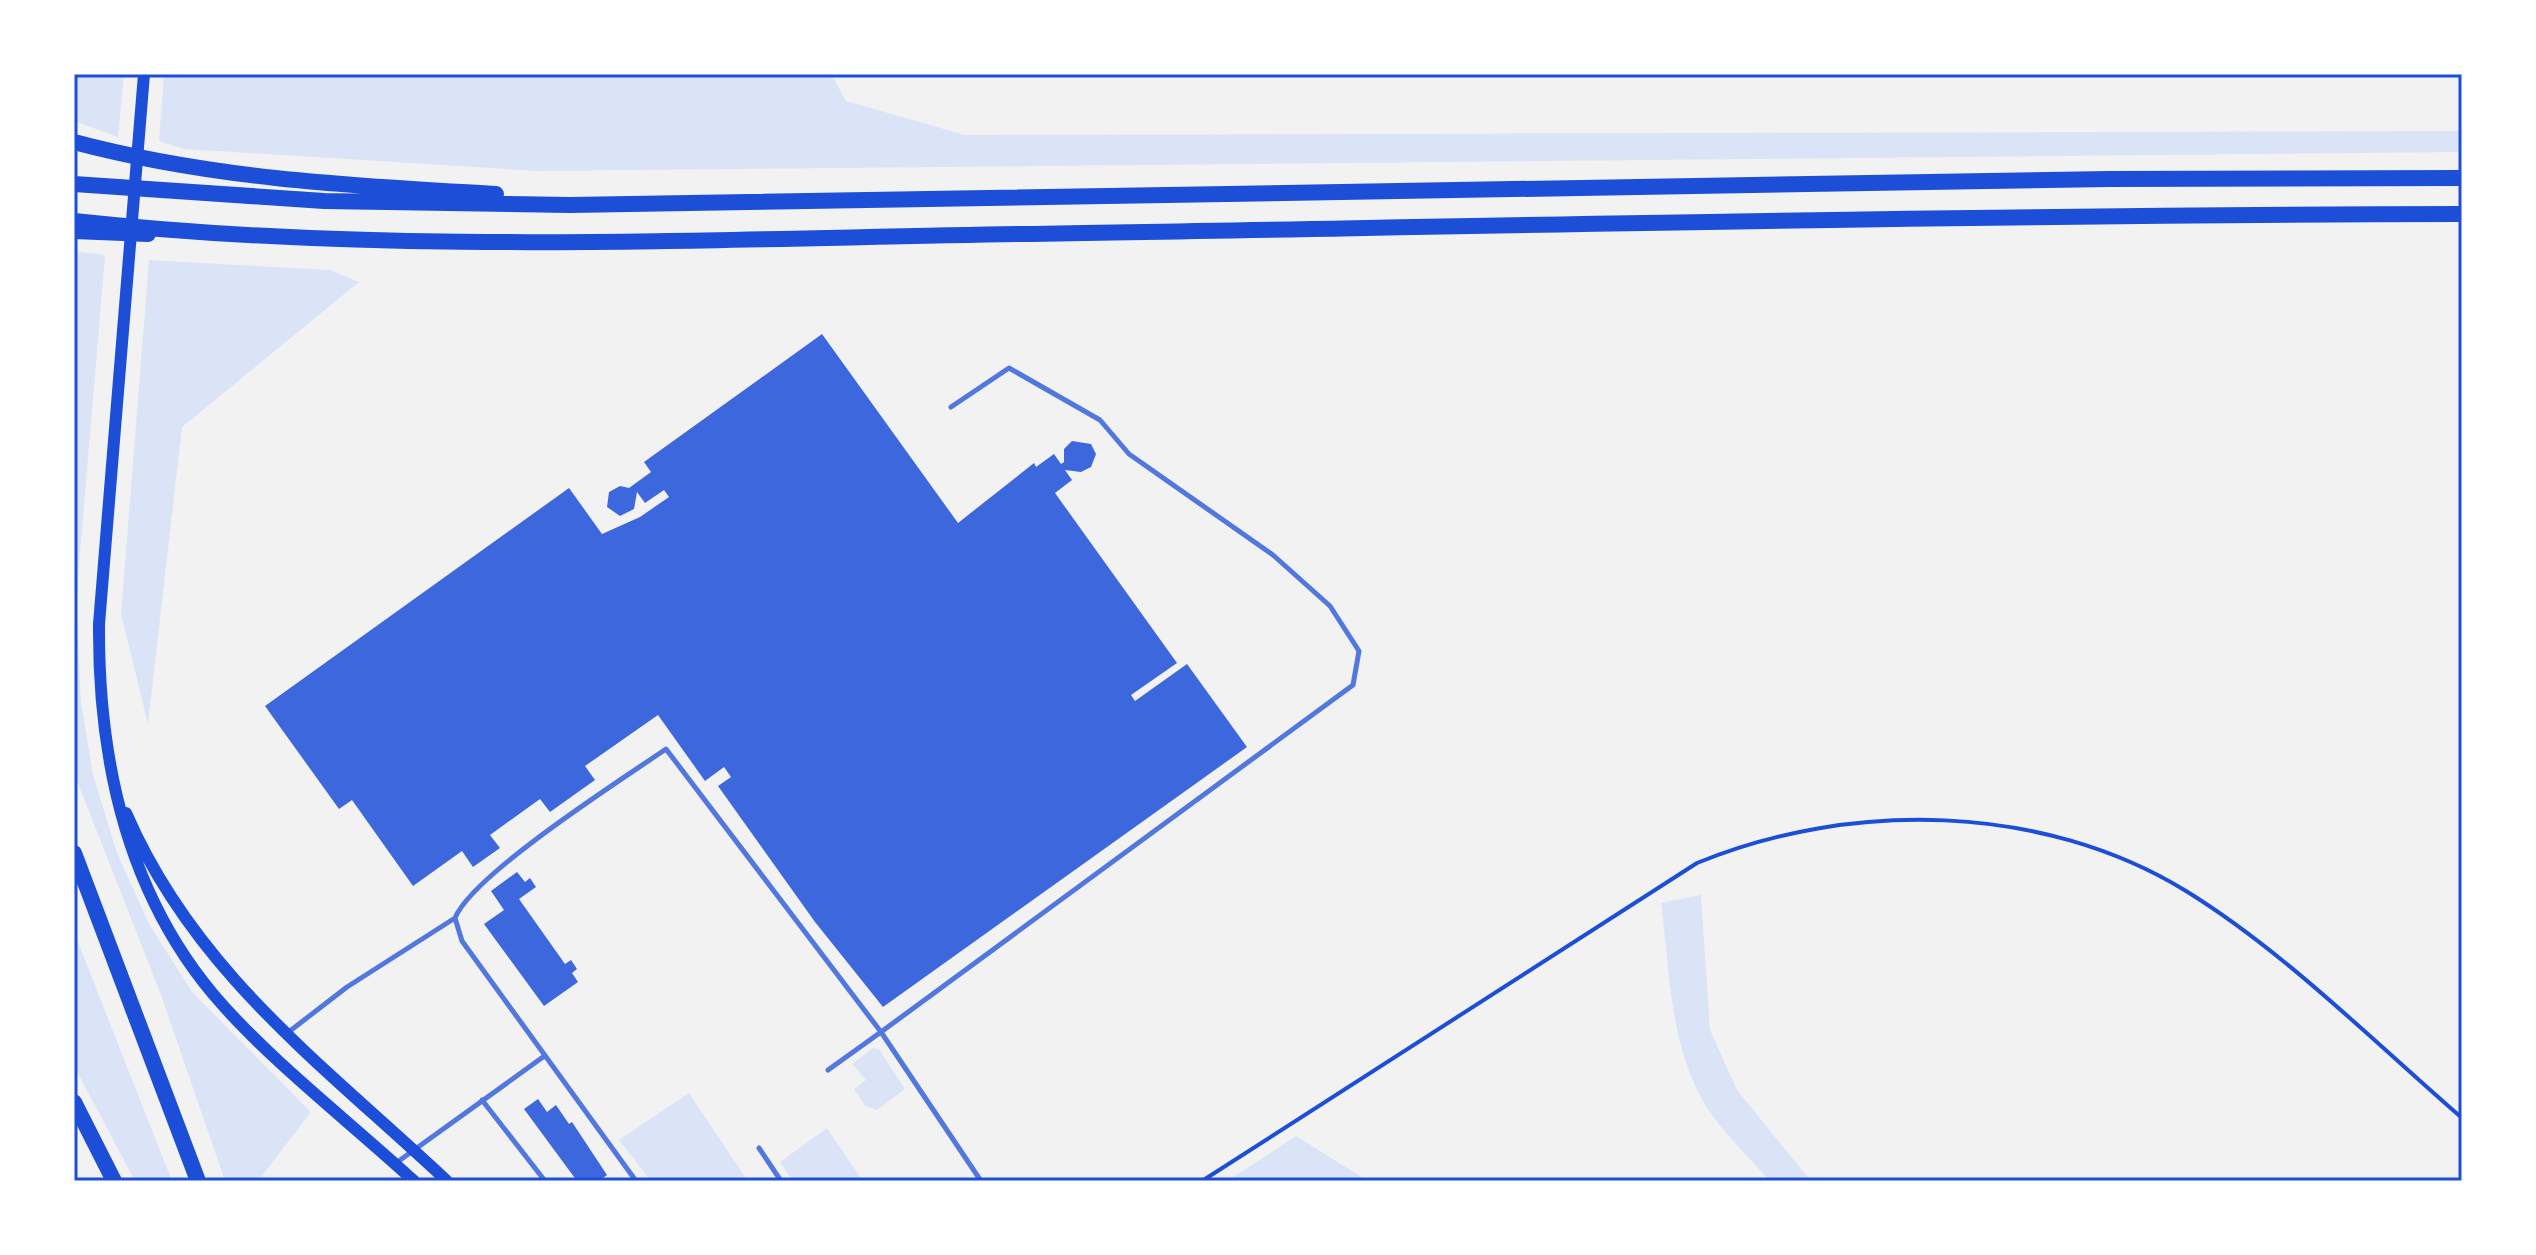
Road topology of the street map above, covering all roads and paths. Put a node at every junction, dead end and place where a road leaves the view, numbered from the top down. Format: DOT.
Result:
graph roads {
  1 [pos="144,74"];
  2 [pos="74,142"];
  3 [pos="2462,178"];
  4 [pos="74,184"];
  5 [pos="649,203"];
  6 [pos="2462,214"];
  7 [pos="74,221"];
  8 [pos="74,231"];
  9 [pos="272,236"];
  10 [pos="951,407"];
  11 [pos="114,779"];
  12 [pos="74,853"];
  13 [pos="455,918"];
  14 [pos="881,1032"];
  15 [pos="285,1034"];
  16 [pos="543,1057"];
  17 [pos="828,1070"];
  18 [pos="482,1100"];
  19 [pos="74,1102"];
  20 [pos="2462,1118"];
  21 [pos="759,1148"];
  22 [pos="413,1150"];
  23 [pos="395,1163"];
  24 [pos="114,1181"];
  25 [pos="198,1181"];
  26 [pos="414,1181"];
  27 [pos="447,1181"];
  28 [pos="545,1181"];
  29 [pos="636,1181"];
  30 [pos="781,1181"];
  31 [pos="981,1181"];
  32 [pos="1202,1181"];
  1 -- 11 [label="main road"];
  2 -- 5 [label="highway"];
  3 -- 5 [label="highway"];
  4 -- 5 [label="highway"];
  6 -- 9 [label="highway"];
  7 -- 9 [label="highway"];
  8 -- 9 [label="highway"];
  10 -- 14 [label="lane"];
  11 -- 15 [label="main road"];
  11 -- 23 [label="main road"];
  12 -- 25 [label="highway"];
  13 -- 14 [label="lane"];
  13 -- 15 [label="lane"];
  13 -- 16 [label="lane"];
  14 -- 17 [label="lane"];
  14 -- 31 [label="lane"];
  15 -- 22 [label="main road"];
  16 -- 18 [label="lane"];
  16 -- 29 [label="lane"];
  18 -- 22 [label="lane"];
  18 -- 28 [label="lane"];
  19 -- 24 [label="highway"];
  20 -- 32 [label="path"];
  21 -- 30 [label="lane"];
  22 -- 23 [label="lane"];
  22 -- 27 [label="main road"];
  23 -- 26 [label="main road"];
}
